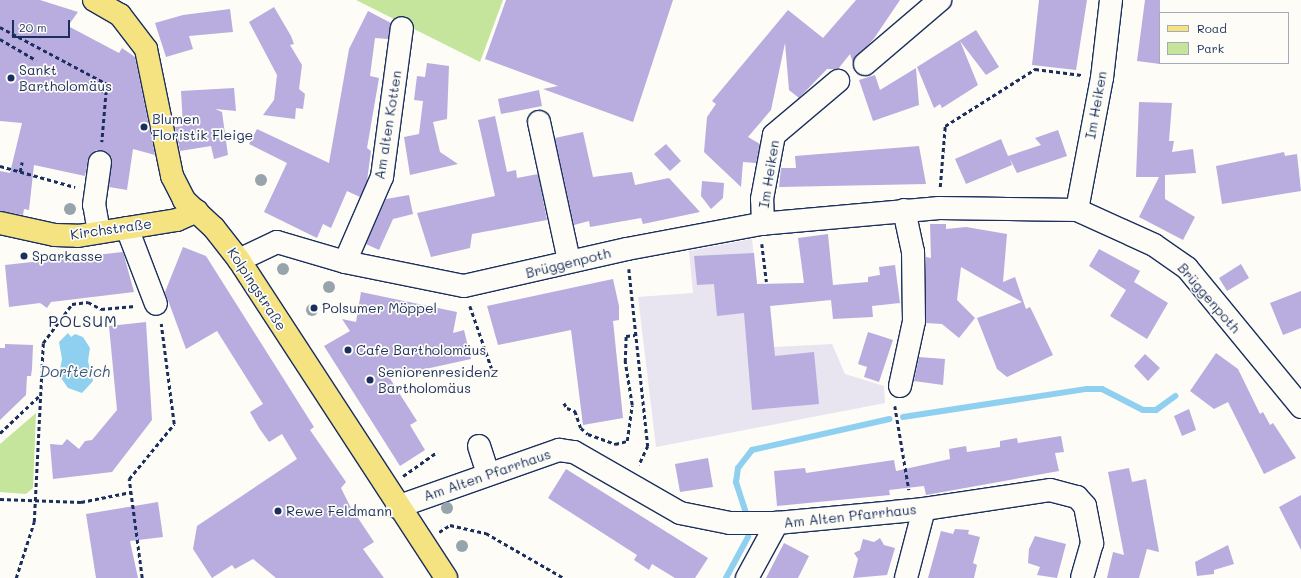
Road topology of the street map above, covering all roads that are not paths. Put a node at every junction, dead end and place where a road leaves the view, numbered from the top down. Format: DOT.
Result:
graph roads {
  1 [pos="94,0"];
  2 [pos="940,0"];
  3 [pos="1111,0"];
  4 [pos="402,28"];
  5 [pos="865,64"];
  6 [pos="838,81"];
  7 [pos="539,122"];
  8 [pos="100,162"];
  9 [pos="904,210"];
  10 [pos="1077,210"];
  11 [pos="196,211"];
  12 [pos="0,223"];
  13 [pos="762,224"];
  14 [pos="127,228"];
  15 [pos="99,232"];
  16 [pos="239,260"];
  17 [pos="569,261"];
  18 [pos="344,262"];
  19 [pos="156,304"];
  20 [pos="900,386"];
  21 [pos="1301,407"];
  22 [pos="479,446"];
  23 [pos="488,473"];
  24 [pos="397,507"];
  25 [pos="918,510"];
  26 [pos="777,524"];
  27 [pos="446,578"];
  28 [pos="747,578"];
  29 [pos="906,578"];
  30 [pos="1082,578"];
  1 -- 11 [label="main road, Kolpingstraße"];
  2 -- 5 [label="street"];
  3 -- 10 [label="street, Im Heiken"];
  4 -- 18 [label="street, Am alten Kotten"];
  6 -- 13 [label="street, Im Heiken"];
  7 -- 17 [label="street"];
  8 -- 15 [label="street"];
  9 -- 10 [label="street, Brüggenpoth"];
  9 -- 13 [label="street, Brüggenpoth"];
  9 -- 20 [label="street"];
  10 -- 21 [label="street, Brüggenpoth"];
  11 -- 14 [label="main road, Kirchstraße"];
  11 -- 16 [label="main road, Kolpingstraße"];
  12 -- 15 [label="main road, Kirchstraße"];
  13 -- 17 [label="street, Brüggenpoth"];
  14 -- 15 [label="main road, Kirchstraße"];
  14 -- 19 [label="street"];
  16 -- 18 [label="street, Brüggenpoth"];
  16 -- 24 [label="main road, Kolpingstraße"];
  17 -- 18 [label="street, Brüggenpoth"];
  22 -- 23 [label="street"];
  23 -- 24 [label="street, Am Alten Pfarrhaus"];
  23 -- 26 [label="street, Am Alten Pfarrhaus"];
  24 -- 27 [label="main road, Kolpingstraße"];
  25 -- 26 [label="street, Am Alten Pfarrhaus"];
  25 -- 29 [label="street, Am Alten Pfarrhaus"];
  25 -- 30 [label="street, Am Alten Pfarrhaus"];
  26 -- 28 [label="street, Am Alten Pfarrhaus"];
}
